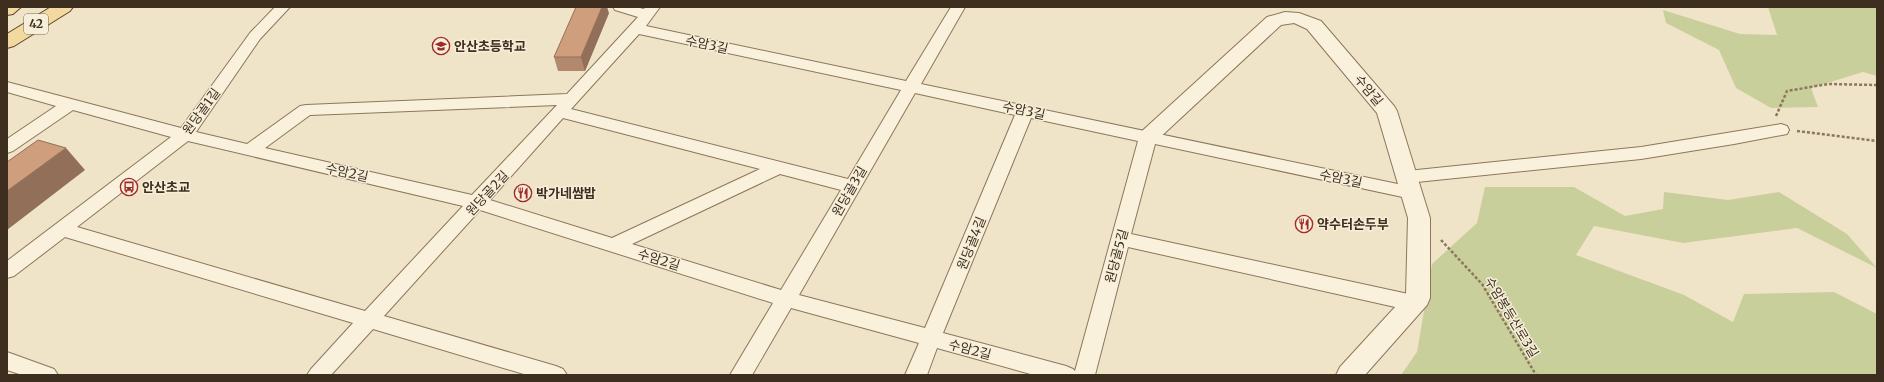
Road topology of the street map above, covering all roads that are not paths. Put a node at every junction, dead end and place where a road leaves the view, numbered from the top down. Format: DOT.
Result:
graph roads {
  1 [pos="12,7"];
  2 [pos="64,7"];
  3 [pos="283,7"];
  4 [pos="620,7"];
  5 [pos="958,7"];
  6 [pos="7,10"];
  7 [pos="650,11"];
  8 [pos="636,29"];
  9 [pos="7,42"];
  10 [pos="911,86"];
  11 [pos="7,88"];
  12 [pos="573,99"];
  13 [pos="70,104"];
  14 [pos="1025,111"];
  15 [pos="560,112"];
  16 [pos="1774,131"];
  17 [pos="185,135"];
  18 [pos="1148,136"];
  19 [pos="7,147"];
  20 [pos="250,150"];
  21 [pos="779,167"];
  22 [pos="1410,185"];
  23 [pos="852,186"];
  24 [pos="478,203"];
  25 [pos="61,229"];
  26 [pos="1121,239"];
  27 [pos="613,245"];
  28 [pos="7,271"];
  29 [pos="786,299"];
  30 [pos="1413,303"];
  31 [pos="369,319"];
  32 [pos="931,338"];
  33 [pos="7,361"];
  34 [pos="47,375"];
  35 [pos="318,375"];
  36 [pos="556,375"];
  37 [pos="741,375"];
  38 [pos="916,375"];
  39 [pos="1066,375"];
  40 [pos="1084,375"];
  41 [pos="1349,375"];
  1 -- 6 [label="main road, 42"];
  2 -- 9 [label="main road, 42"];
  3 -- 17 [label="street, 원당골1길"];
  4 -- 7 [label="street"];
  5 -- 10 [label="street, 원당골3길"];
  7 -- 8 [label="street, 원당골2길"];
  8 -- 10 [label="street, 수암3길"];
  8 -- 12 [label="street, 원당골2길"];
  10 -- 14 [label="street, 수암3길"];
  10 -- 23 [label="street, 원당골3길"];
  11 -- 13 [label="street, 수암2길"];
  12 -- 15 [label="street, 원당골2길"];
  12 -- 20 [label="street"];
  13 -- 17 [label="street, 수암2길"];
  13 -- 19 [label="street"];
  14 -- 18 [label="street, 수암3길"];
  14 -- 32 [label="street, 원당골4길"];
  15 -- 21 [label="street"];
  15 -- 24 [label="street, 원당골2길"];
  16 -- 22 [label="street, 수암3길"];
  17 -- 20 [label="street, 수암2길"];
  17 -- 25 [label="street, 원당골1길"];
  18 -- 22 [label="street, 수암3길"];
  18 -- 22 [label="street, 수암길"];
  18 -- 26 [label="street, 원당골5길"];
  20 -- 24 [label="street, 수암2길"];
  21 -- 23 [label="street"];
  21 -- 27 [label="street"];
  22 -- 30 [label="street, 수암길"];
  23 -- 29 [label="street, 원당골3길"];
  24 -- 27 [label="street, 수암2길"];
  24 -- 31 [label="street, 원당골2길"];
  25 -- 28 [label="street, 원당골1길"];
  25 -- 31 [label="street"];
  26 -- 30 [label="street"];
  26 -- 40 [label="street, 원당골5길"];
  27 -- 29 [label="street, 수암2길"];
  29 -- 32 [label="street, 수암2길"];
  29 -- 37 [label="street, 원당골3길"];
  30 -- 41 [label="street, 수암길"];
  31 -- 35 [label="street, 원당골2길"];
  31 -- 36 [label="street"];
  32 -- 38 [label="street, 원당골4길"];
  32 -- 39 [label="street, 수암2길"];
  33 -- 34 [label="street"];
}
